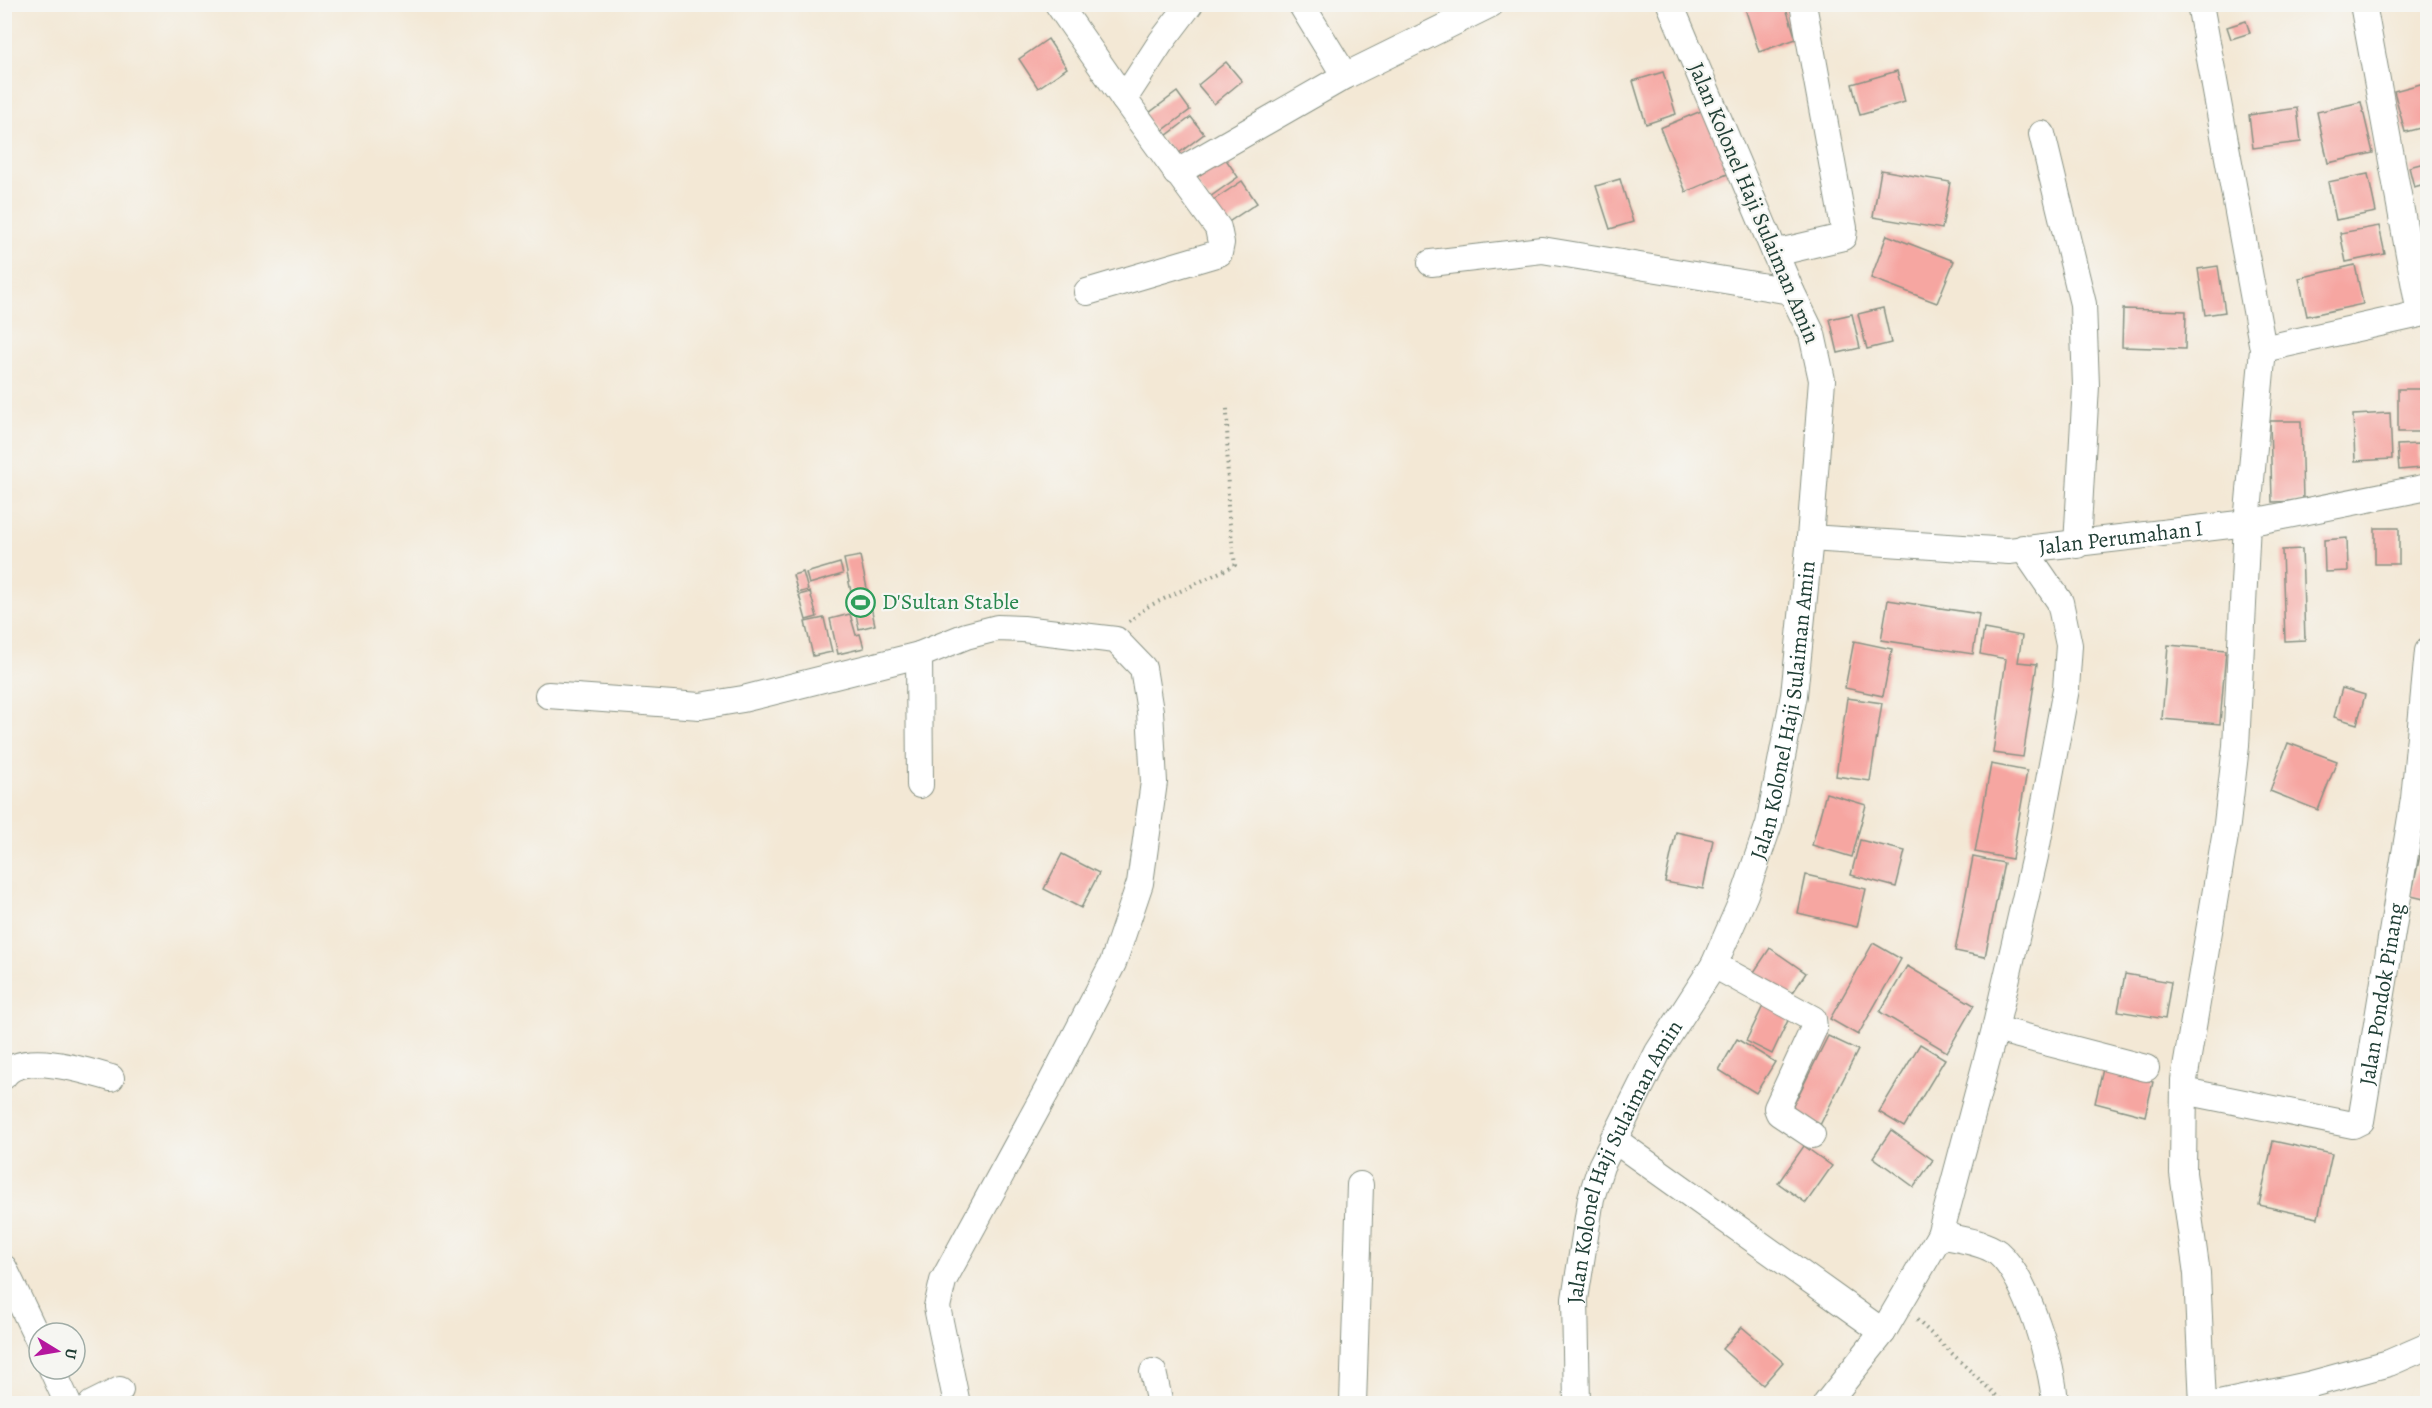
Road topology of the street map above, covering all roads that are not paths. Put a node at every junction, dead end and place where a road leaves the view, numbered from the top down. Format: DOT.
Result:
graph roads {
  1 [pos="1058,4"];
  2 [pos="1190,4"];
  3 [pos="1300,4"];
  4 [pos="1491,4"];
  5 [pos="1670,4"];
  6 [pos="1803,4"];
  7 [pos="2200,4"];
  8 [pos="2363,4"];
  9 [pos="1345,76"];
  10 [pos="1124,99"];
  11 [pos="2042,134"];
  12 [pos="1176,173"];
  13 [pos="1775,253"];
  14 [pos="1431,263"];
  15 [pos="1791,291"];
  16 [pos="1088,292"];
  17 [pos="2424,321"];
  18 [pos="2263,349"];
  19 [pos="2427,487"];
  20 [pos="2247,523"];
  21 [pos="1810,538"];
  22 [pos="2077,545"];
  23 [pos="2023,548"];
  24 [pos="2427,651"];
  25 [pos="919,655"];
  26 [pos="548,695"];
  27 [pos="920,786"];
  28 [pos="1714,965"];
  29 [pos="1995,1029"];
  30 [pos="2146,1068"];
  31 [pos="4,1076"];
  32 [pos="111,1078"];
  33 [pos="2184,1091"];
  34 [pos="1812,1135"];
  35 [pos="1613,1139"];
  36 [pos="1360,1185"];
  37 [pos="1940,1235"];
  38 [pos="4,1268"];
  39 [pos="29,1321"];
  40 [pos="1883,1332"];
  41 [pos="2427,1347"];
  42 [pos="1153,1372"];
  43 [pos="57,1381"];
  44 [pos="120,1390"];
  45 [pos="2310,1394"];
  46 [pos="68,1404"];
  47 [pos="92,1404"];
  48 [pos="957,1404"];
  49 [pos="1161,1404"];
  50 [pos="1353,1404"];
  51 [pos="1577,1404"];
  52 [pos="1826,1404"];
  53 [pos="2055,1404"];
  54 [pos="2204,1404"];
  55 [pos="2219,1404"];
  1 -- 10 [label="street"];
  2 -- 10 [label="street"];
  3 -- 9 [label="street"];
  4 -- 9 [label="street"];
  5 -- 13 [label="street, Jalan Kolonel Haji Sulaiman Amin"];
  6 -- 13 [label="street"];
  7 -- 18 [label="street"];
  8 -- 17 [label="street"];
  9 -- 12 [label="street"];
  10 -- 12 [label="street"];
  11 -- 22 [label="street"];
  12 -- 16 [label="street"];
  13 -- 15 [label="street, Jalan Kolonel Haji Sulaiman Amin"];
  14 -- 15 [label="street"];
  15 -- 21 [label="street, Jalan Kolonel Haji Sulaiman Amin"];
  17 -- 18 [label="street"];
  18 -- 20 [label="street"];
  19 -- 20 [label="street, Jalan Perumahan I"];
  20 -- 22 [label="street, Jalan Perumahan I"];
  20 -- 33 [label="street"];
  21 -- 23 [label="street, Jalan Perumahan I"];
  21 -- 28 [label="street, Jalan Kolonel Haji Sulaiman Amin"];
  22 -- 23 [label="street, Jalan Perumahan I"];
  23 -- 29 [label="street"];
  24 -- 33 [label="street, Jalan Pondok Pinang"];
  25 -- 26 [label="street"];
  25 -- 27 [label="street"];
  25 -- 48 [label="street"];
  28 -- 34 [label="street"];
  28 -- 35 [label="street, Jalan Kolonel Haji Sulaiman Amin"];
  29 -- 30 [label="street"];
  29 -- 37 [label="street"];
  31 -- 32 [label="street"];
  33 -- 54 [label="street"];
  35 -- 40 [label="street"];
  35 -- 51 [label="street, Jalan Kolonel Haji Sulaiman Amin"];
  36 -- 50 [label="street"];
  37 -- 40 [label="street"];
  37 -- 53 [label="street"];
  38 -- 39 [label="street"];
  40 -- 52 [label="street"];
  41 -- 45 [label="street"];
  42 -- 49 [label="street"];
  43 -- 46 [label="street"];
  44 -- 47 [label="street"];
  45 -- 55 [label="street"];
}
